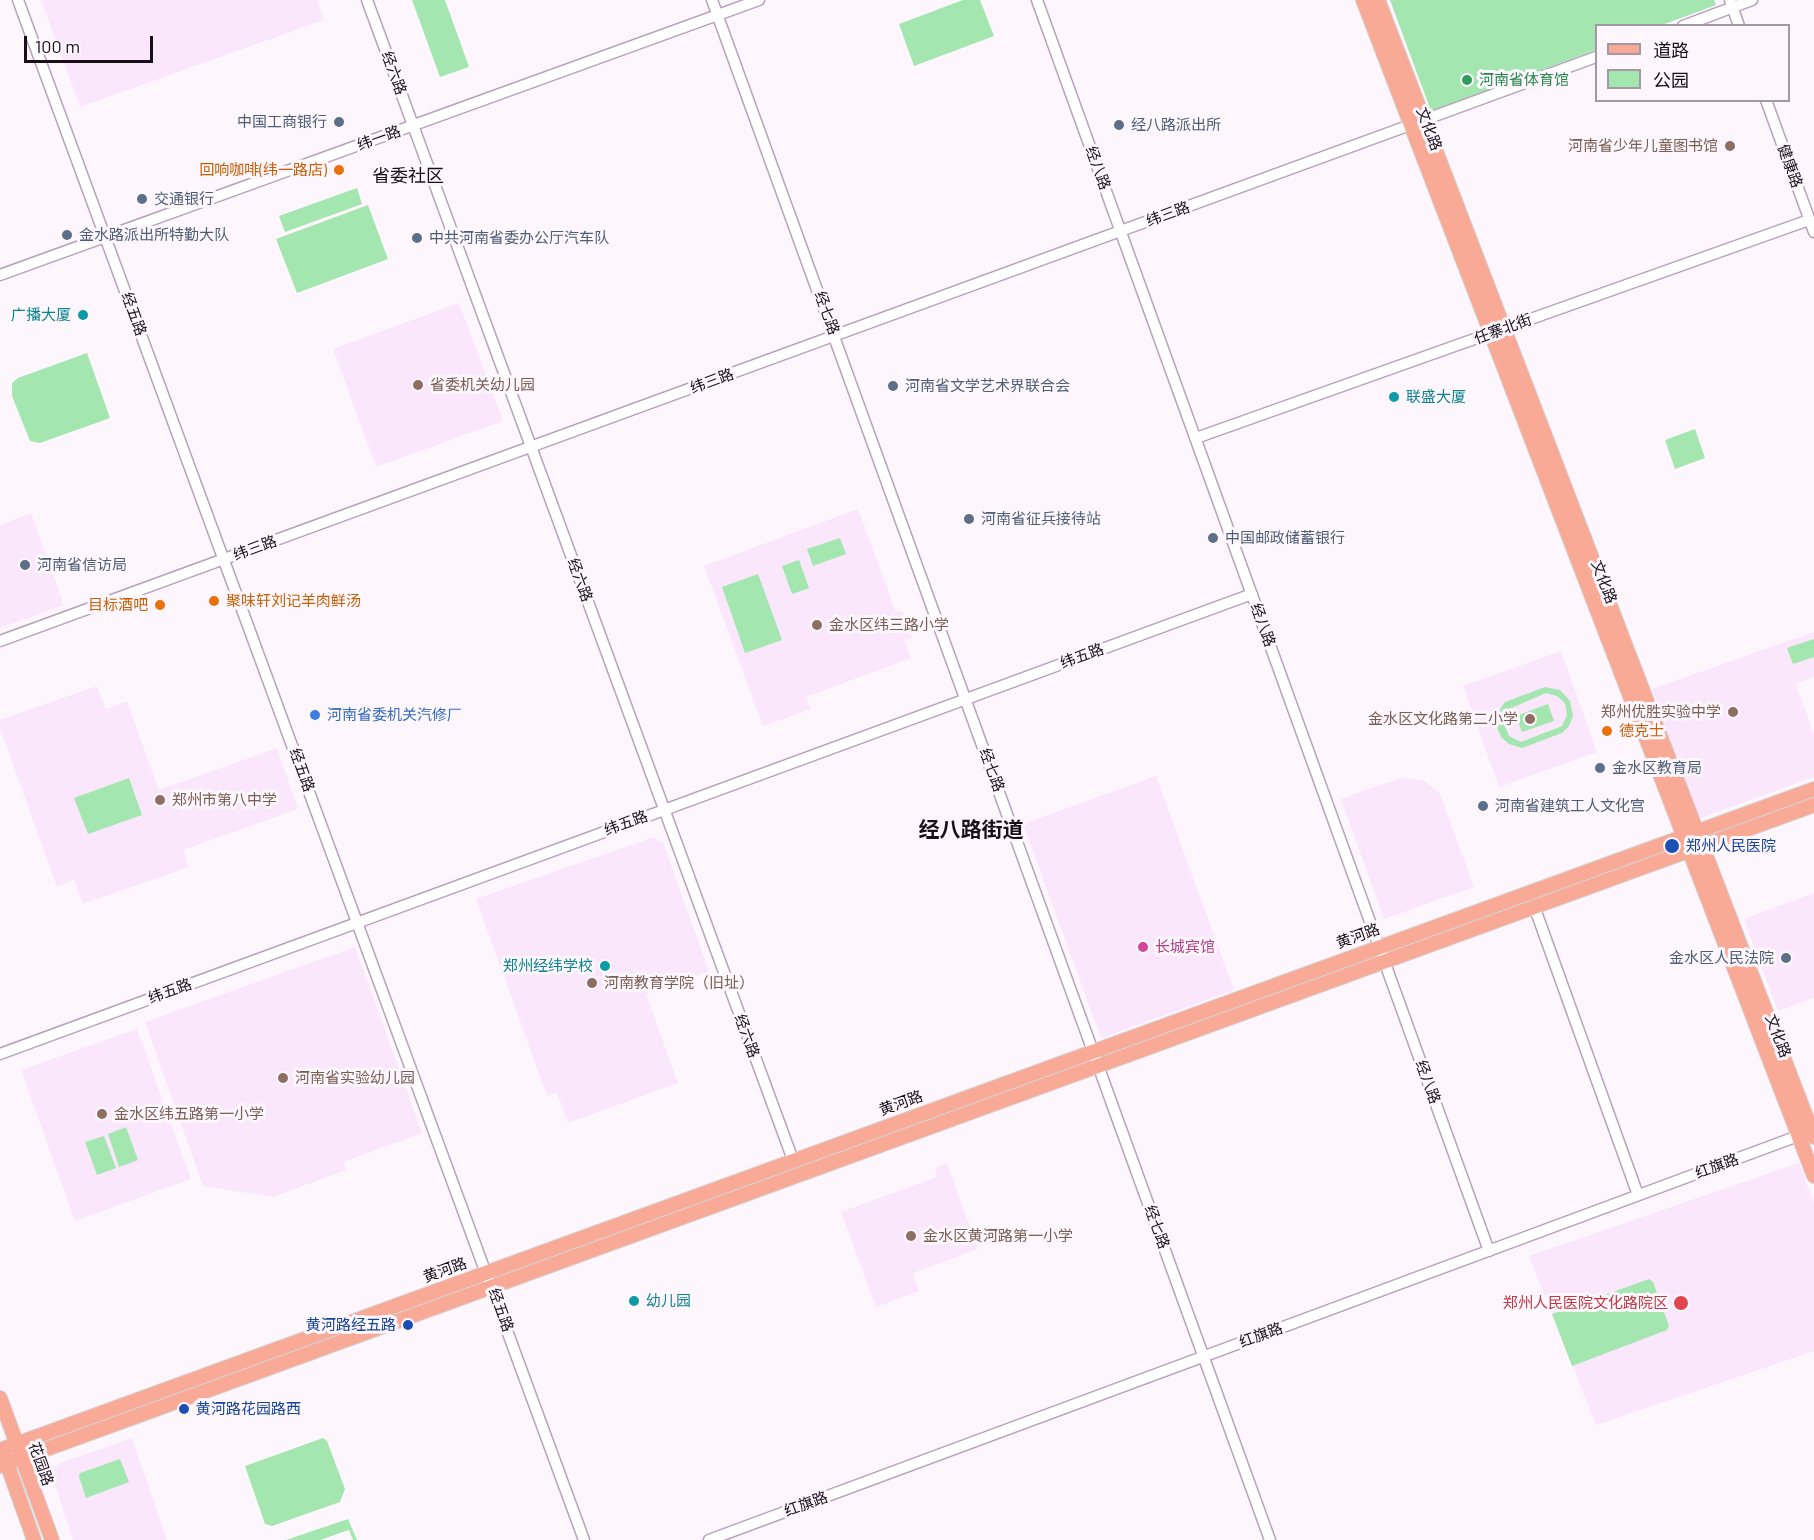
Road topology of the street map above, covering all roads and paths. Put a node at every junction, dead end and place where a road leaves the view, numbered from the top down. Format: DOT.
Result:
graph roads {
  1 [pos="18,0"];
  2 [pos="367,0"];
  3 [pos="712,0"];
  4 [pos="759,0"];
  5 [pos="1037,0"];
  6 [pos="1363,0"];
  7 [pos="1378,0"];
  8 [pos="1752,0"];
  9 [pos="1731,4"];
  10 [pos="718,15"];
  11 [pos="1687,24"];
  12 [pos="1738,24"];
  13 [pos="1595,57"];
  14 [pos="1767,102"];
  15 [pos="1417,123"];
  16 [pos="413,126"];
  17 [pos="1809,220"];
  18 [pos="1121,231"];
  19 [pos="1814,232"];
  20 [pos="106,237"];
  21 [pos="0,275"];
  22 [pos="1497,332"];
  23 [pos="836,336"];
  24 [pos="1196,438"];
  25 [pos="531,447"];
  26 [pos="224,559"];
  27 [pos="1252,594"];
  28 [pos="0,641"];
  29 [pos="967,699"];
  30 [pos="1814,789"];
  31 [pos="1814,805"];
  32 [pos="664,809"];
  33 [pos="1690,834"];
  34 [pos="1696,848"];
  35 [pos="1534,906"];
  36 [pos="358,922"];
  37 [pos="1379,946"];
  38 [pos="1384,960"];
  39 [pos="1094,1050"];
  40 [pos="0,1054"];
  41 [pos="1099,1065"];
  42 [pos="1809,1134"];
  43 [pos="793,1160"];
  44 [pos="1814,1176"];
  45 [pos="1638,1196"];
  46 [pos="1489,1251"];
  47 [pos="487,1272"];
  48 [pos="492,1286"];
  49 [pos="1204,1356"];
  50 [pos="0,1398"];
  51 [pos="16,1444"];
  52 [pos="1,1448"];
  53 [pos="21,1458"];
  54 [pos="3,1464"];
  55 [pos="34,1540"];
  56 [pos="52,1540"];
  57 [pos="584,1540"];
  58 [pos="709,1540"];
  59 [pos="1270,1540"];
  1 -- 20 [label="street, 经五路"];
  2 -- 16 [label="street, 经六路"];
  3 -- 10 [label="street, 经七路"];
  4 -- 10 [label="street, 纬一路"];
  5 -- 18 [label="street, 经八路"];
  6 -- 15 [label="main road, 文化路"];
  7 -- 15 [label="main road, 文化路"];
  8 -- 9 [label="street"];
  9 -- 11 [label="street"];
  9 -- 12 [label="street"];
  10 -- 16 [label="street, 纬一路"];
  10 -- 23 [label="street, 经七路"];
  13 -- 15 [label="street, 纬三路"];
  14 -- 17 [label="street, 健康路"];
  15 -- 18 [label="street, 纬三路"];
  15 -- 22 [label="main road, 文化路"];
  16 -- 20 [label="street, 纬一路"];
  16 -- 25 [label="street, 经六路"];
  17 -- 19 [label="street, 健康路"];
  17 -- 22 [label="street, 任寨北街"];
  18 -- 23 [label="street, 纬三路"];
  18 -- 24 [label="street, 经八路"];
  20 -- 21 [label="street, 纬一路"];
  20 -- 26 [label="street, 经五路"];
  22 -- 24 [label="street, 任寨北街"];
  22 -- 33 [label="main road, 文化路"];
  23 -- 25 [label="street, 纬三路"];
  23 -- 29 [label="street, 经七路"];
  24 -- 27 [label="street, 经八路"];
  25 -- 26 [label="street, 纬三路"];
  25 -- 32 [label="street, 经六路"];
  26 -- 28 [label="street, 纬三路"];
  26 -- 36 [label="street, 经五路"];
  27 -- 29 [label="street, 纬五路"];
  27 -- 37 [label="street, 经八路"];
  29 -- 32 [label="street, 纬五路"];
  29 -- 39 [label="street, 经七路"];
  30 -- 33 [label="main road, 黄河路"];
  31 -- 34 [label="main road, 黄河路"];
  32 -- 36 [label="street, 纬五路"];
  32 -- 43 [label="street, 经六路"];
  33 -- 34 [label="main road, 文化路"];
  33 -- 37 [label="main road, 黄河路"];
  34 -- 35 [label="main road, 黄河路"];
  34 -- 42 [label="main road, 文化路"];
  35 -- 38 [label="main road, 黄河路"];
  35 -- 45 [label="street"];
  36 -- 40 [label="street, 纬五路"];
  36 -- 47 [label="street, 经五路"];
  37 -- 38 [label="street, 经八路"];
  37 -- 39 [label="main road, 黄河路"];
  38 -- 41 [label="main road, 黄河路"];
  38 -- 46 [label="street, 经八路"];
  39 -- 41 [label="street, 经七路"];
  39 -- 43 [label="main road, 黄河路"];
  41 -- 48 [label="main road, 黄河路"];
  41 -- 49 [label="street, 经七路"];
  42 -- 44 [label="main road, 文化路"];
  42 -- 45 [label="street, 红旗路"];
  43 -- 47 [label="main road, 黄河路"];
  45 -- 46 [label="street, 红旗路"];
  46 -- 49 [label="street, 红旗路"];
  47 -- 48 [label="street, 经五路"];
  47 -- 51 [label="main road, 黄河路"];
  48 -- 53 [label="main road, 黄河路"];
  48 -- 57 [label="street, 经五路"];
  49 -- 58 [label="street, 红旗路"];
  49 -- 59 [label="street, 经七路"];
  50 -- 51 [label="main road, 花园路"];
  51 -- 52 [label="main road, 黄河路"];
  51 -- 53 [label="main road, 花园路"];
  52 -- 54 [label="main road"];
  53 -- 54 [label="main road, 黄河路"];
  53 -- 56 [label="main road, 花园路"];
  54 -- 55 [label="main road"];
}
